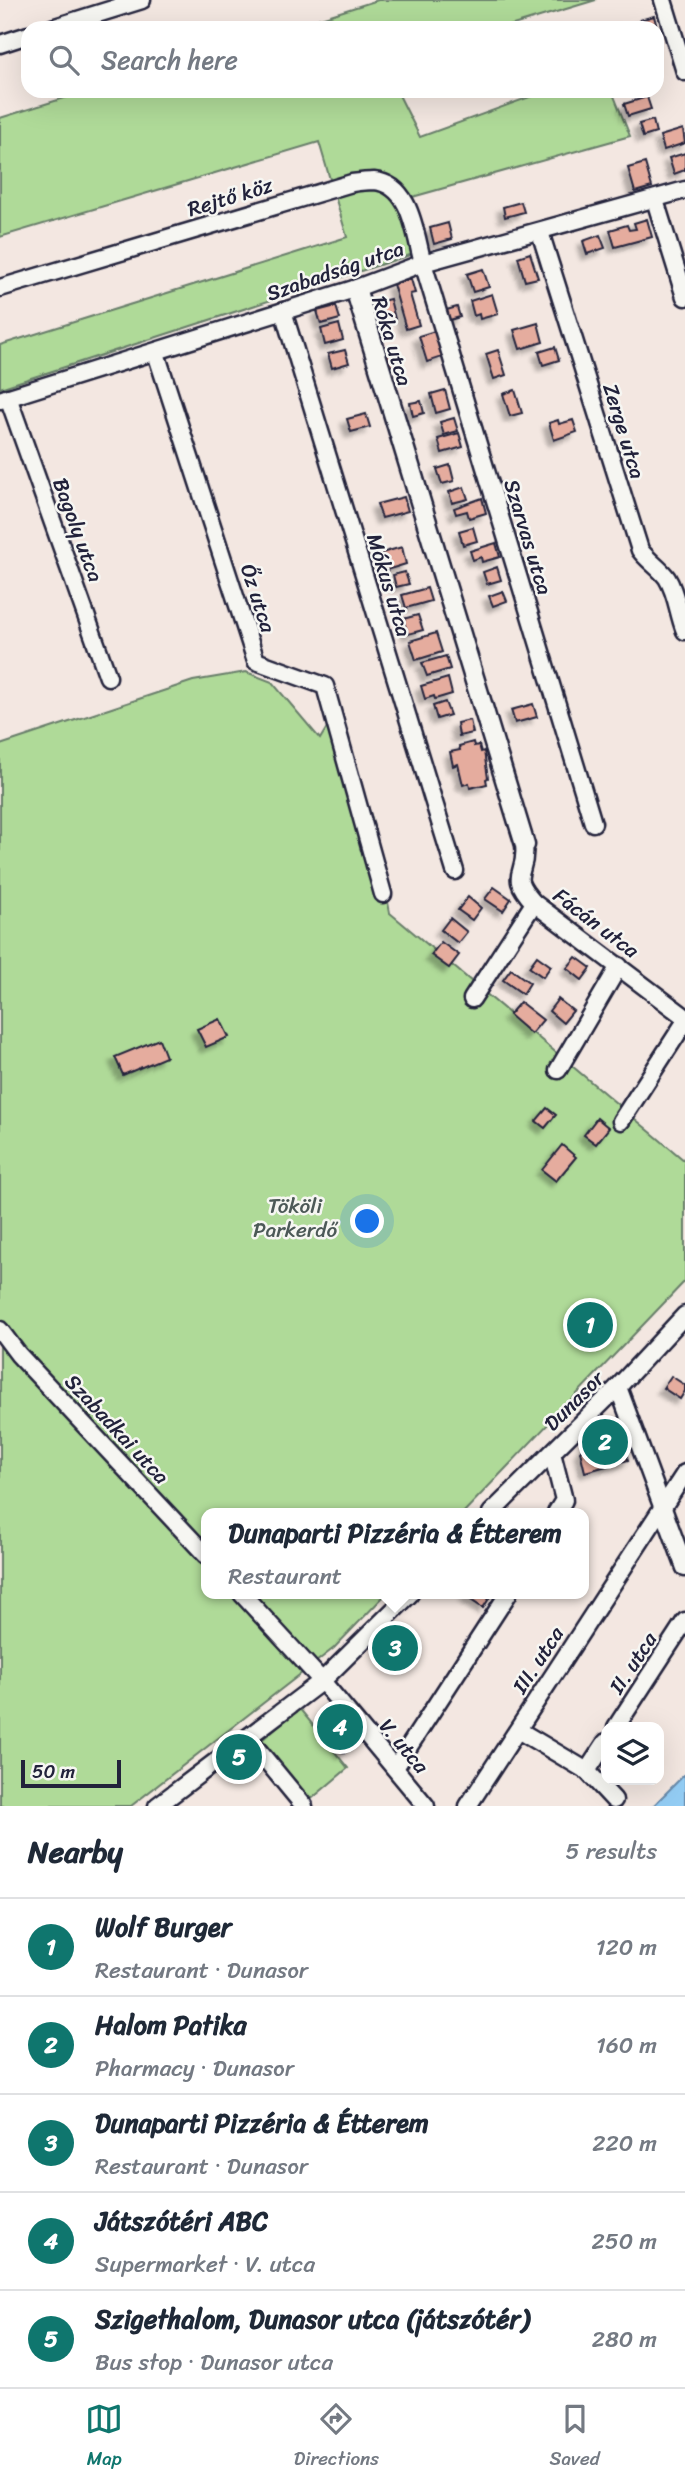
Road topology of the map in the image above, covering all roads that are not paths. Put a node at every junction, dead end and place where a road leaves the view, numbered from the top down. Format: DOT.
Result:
graph roads {
  1 [pos="142,0"];
  2 [pos="663,0"];
  3 [pos="74,21"];
  4 [pos="21,37"];
  5 [pos="0,44"];
  6 [pos="685,72"];
  7 [pos="685,190"];
  8 [pos="655,200"];
  9 [pos="540,232"];
  10 [pos="423,264"];
  11 [pos="0,289"];
  12 [pos="355,289"];
  13 [pos="685,297"];
  14 [pos="284,311"];
  15 [pos="156,353"];
  16 [pos="4,398"];
  17 [pos="685,631"];
  18 [pos="108,677"];
  19 [pos="593,823"];
  20 [pos="524,845"];
  21 [pos="455,871"];
  22 [pos="383,894"];
  23 [pos="534,903"];
  24 [pos="619,966"];
  25 [pos="472,999"];
  26 [pos="685,1017"];
  27 [pos="685,1022"];
  28 [pos="558,1070"];
  29 [pos="621,1121"];
  30 [pos="685,1315"];
  31 [pos="0,1330"];
  32 [pos="618,1387"];
  33 [pos="552,1453"];
  34 [pos="685,1474"];
  35 [pos="496,1508"];
  36 [pos="559,1508"];
  37 [pos="662,1508"];
  38 [pos="201,1550"];
  39 [pos="685,1568"];
  40 [pos="247,1599"];
  41 [pos="405,1599"];
  42 [pos="505,1599"];
  43 [pos="685,1621"];
  44 [pos="322,1681"];
  45 [pos="619,1722"];
  46 [pos="518,1730"];
  47 [pos="248,1738"];
  48 [pos="601,1749"];
  49 [pos="395,1768"];
  50 [pos="587,1771"];
  51 [pos="614,1800"];
  52 [pos="157,1806"];
  53 [pos="304,1806"];
  54 [pos="426,1806"];
  55 [pos="468,1806"];
  1 -- 3 [label="street"];
  2 -- 6 [label="street"];
  4 -- 5 [label="street"];
  7 -- 8 [label="street, Szabadság utca"];
  8 -- 9 [label="street, Szabadság utca"];
  8 -- 13 [label="street"];
  9 -- 10 [label="street, Szabadság utca"];
  9 -- 17 [label="street, Zerge utca"];
  10 -- 11 [label="street, Rejtő köz"];
  10 -- 12 [label="street, Szabadság utca"];
  10 -- 19 [label="street, Szarvas utca"];
  12 -- 14 [label="street, Szabadság utca"];
  12 -- 20 [label="street, Róka utca"];
  14 -- 15 [label="street, Szabadság utca"];
  14 -- 21 [label="street, Mókus utca"];
  15 -- 16 [label="street, Szabadság utca"];
  15 -- 22 [label="street, Őz utca"];
  16 -- 18 [label="street, Bagoly utca"];
  20 -- 23 [label="street, Fácán utca"];
  23 -- 24 [label="street, Fácán utca"];
  23 -- 25 [label="street"];
  24 -- 26 [label="street, Fácán utca"];
  24 -- 28 [label="street"];
  27 -- 29 [label="street"];
  30 -- 32 [label="street, Dunasor"];
  31 -- 38 [label="street, Szabadkai utca"];
  32 -- 33 [label="street, Dunasor"];
  32 -- 37 [label="street"];
  33 -- 35 [label="street, Dunasor"];
  33 -- 36 [label="street"];
  34 -- 37 [label="street, III. utca"];
  37 -- 39 [label="street"];
  37 -- 46 [label="street, III. utca"];
  40 -- 44 [label="street"];
  41 -- 44 [label="street"];
  42 -- 49 [label="street"];
  43 -- 45 [label="street, II. utca"];
  44 -- 47 [label="street"];
  44 -- 49 [label="street, V. utca"];
  46 -- 50 [label="street"];
  46 -- 55 [label="street, III. utca"];
  47 -- 52 [label="street"];
  47 -- 53 [label="street"];
  48 -- 50 [label="street"];
  49 -- 54 [label="street, V. utca"];
  50 -- 51 [label="street"];
}
